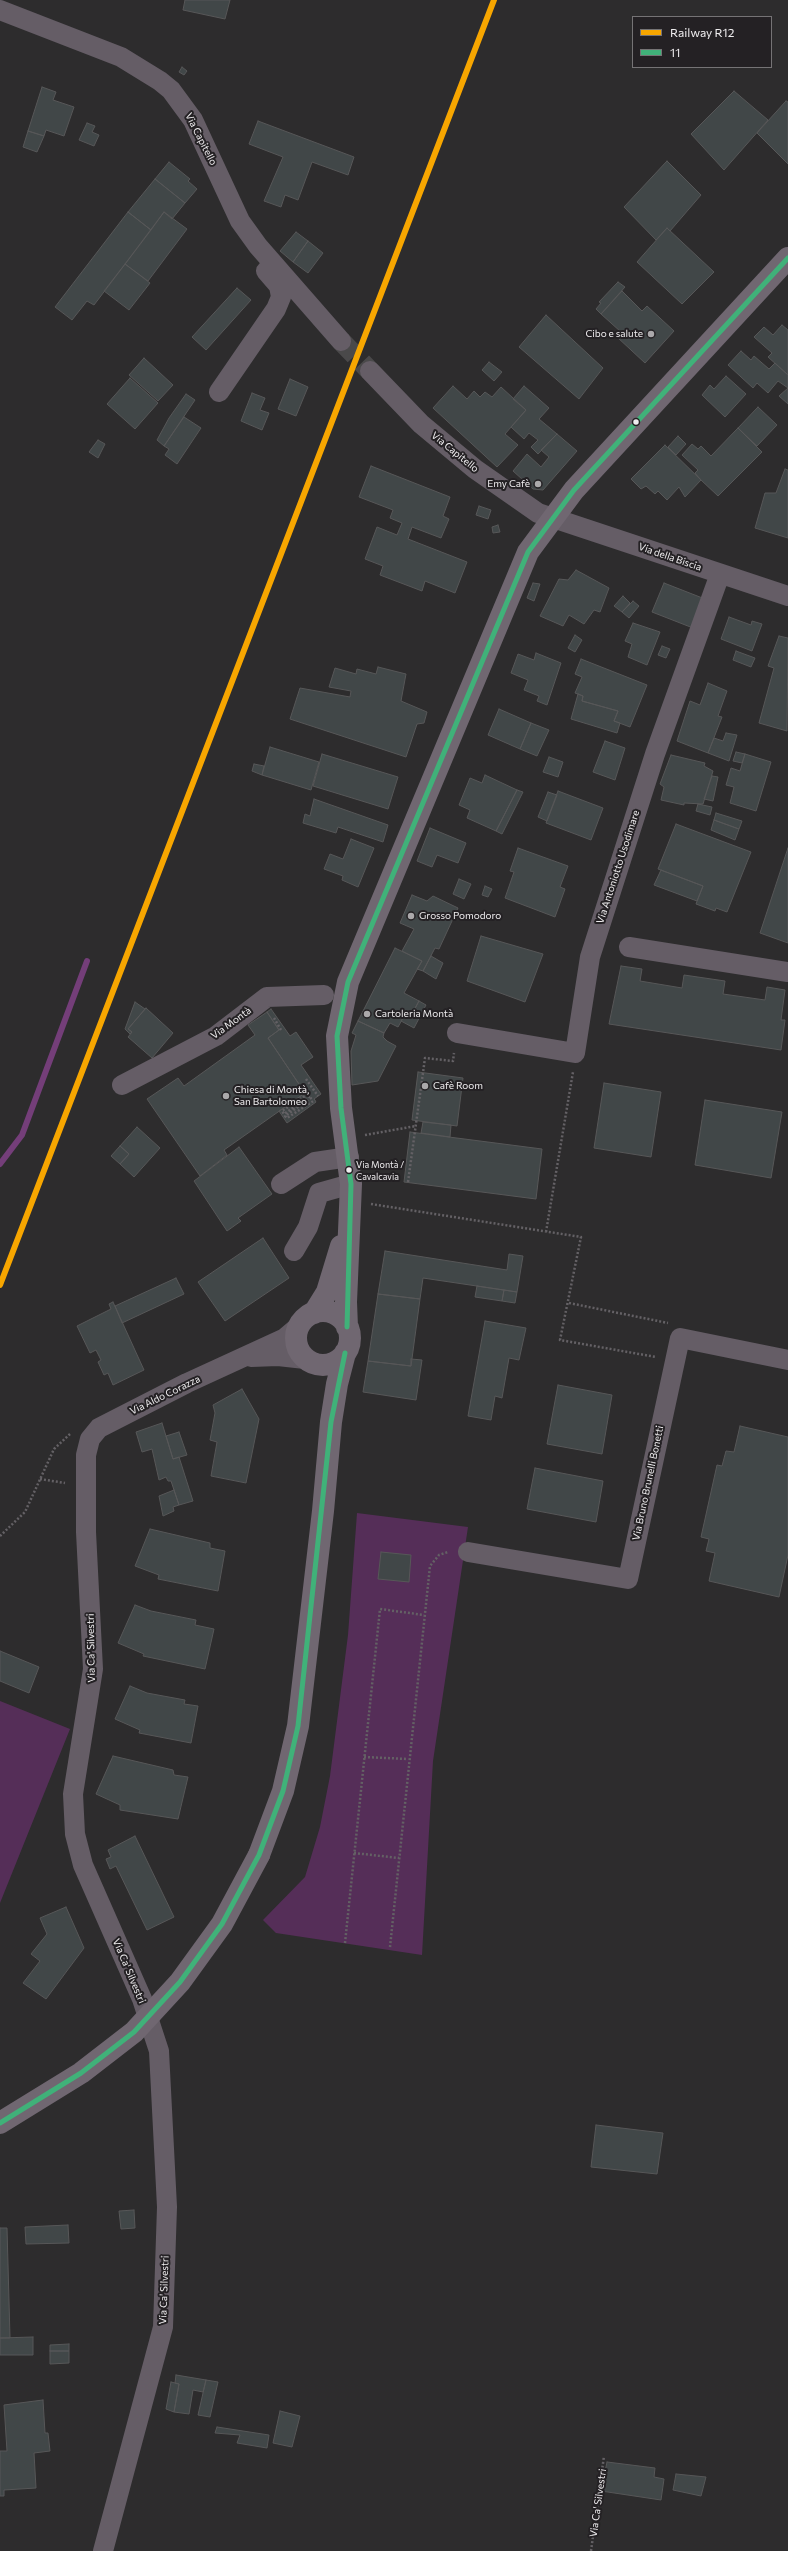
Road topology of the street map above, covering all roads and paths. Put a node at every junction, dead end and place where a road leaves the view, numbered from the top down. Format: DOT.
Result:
graph roads {
  1 [pos="0,10"];
  2 [pos="228,195"];
  3 [pos="788,258"];
  4 [pos="341,341"];
  5 [pos="370,372"];
  6 [pos="219,392"];
  7 [pos="552,518"];
  8 [pos="720,574"];
  9 [pos="788,596"];
  10 [pos="629,947"];
  11 [pos="788,972"];
  12 [pos="324,995"];
  13 [pos="273,1017"];
  14 [pos="281,1030"];
  15 [pos="457,1033"];
  16 [pos="575,1053"];
  17 [pos="306,1079"];
  18 [pos="122,1085"];
  19 [pos="308,1094"];
  20 [pos="318,1096"];
  21 [pos="315,1100"];
  22 [pos="416,1126"];
  23 [pos="359,1136"];
  24 [pos="349,1157"];
  25 [pos="408,1182"];
  26 [pos="282,1184"];
  27 [pos="351,1184"];
  28 [pos="367,1203"];
  29 [pos="350,1218"];
  30 [pos="546,1232"];
  31 [pos="294,1251"];
  32 [pos="568,1303"];
  33 [pos="314,1313"];
  34 [pos="672,1324"];
  35 [pos="298,1327"];
  36 [pos="347,1327"];
  37 [pos="346,1353"];
  38 [pos="245,1357"];
  39 [pos="675,1360"];
  40 [pos="788,1360"];
  41 [pos="309,1362"];
  42 [pos="331,1422"];
  43 [pos="81,1436"];
  44 [pos="86,1478"];
  45 [pos="40,1479"];
  46 [pos="0,1536"];
  47 [pos="468,1552"];
  48 [pos="424,1614"];
  49 [pos="364,1756"];
  50 [pos="408,1759"];
  51 [pos="354,1853"];
  52 [pos="399,1858"];
  53 [pos="345,1943"];
  54 [pos="390,1947"];
  55 [pos="0,2123"];
  56 [pos="604,2456"];
  57 [pos="103,2551"];
  58 [pos="591,2551"];
  1 -- 2 [label="street, Via Capitello"];
  2 -- 4 [label="street, Via Capitello"];
  2 -- 6 [label="street"];
  3 -- 7 [label="main road"];
  5 -- 7 [label="street, Via Capitello"];
  7 -- 8 [label="street, Via della Biscia"];
  7 -- 24 [label="main road"];
  8 -- 9 [label="street, Via della Biscia"];
  8 -- 16 [label="street, Via Antoniotto Usodimare"];
  10 -- 11 [label="street"];
  12 -- 18 [label="street, Via Montà"];
  13 -- 14 [label="path"];
  15 -- 16 [label="street"];
  15 -- 22 [label="path"];
  16 -- 30 [label="path"];
  17 -- 20 [label="path"];
  19 -- 21 [label="path"];
  22 -- 23 [label="path"];
  22 -- 25 [label="path"];
  24 -- 26 [label="street"];
  24 -- 27 [label="main road"];
  27 -- 29 [label="main road"];
  27 -- 31 [label="street"];
  28 -- 30 [label="path"];
  29 -- 33 [label="main road"];
  29 -- 36 [label="main road"];
  30 -- 32 [label="path"];
  32 -- 34 [label="path"];
  32 -- 39 [label="path"];
  33 -- 35 [label="main road"];
  33 -- 36 [label="main road"];
  35 -- 38 [label="street, Via Aldo Corazza"];
  35 -- 41 [label="main road"];
  36 -- 37 [label="main road"];
  37 -- 41 [label="main road"];
  37 -- 42 [label="main road"];
  38 -- 41 [label="street, Via Aldo Corazza"];
  38 -- 43 [label="street, Via Aldo Corazza"];
  39 -- 40 [label="street, Via Bruno Brunelli Bonetti"];
  39 -- 47 [label="street, Via Bruno Brunelli Bonetti"];
  41 -- 42 [label="main road"];
  42 -- 55 [label="main road, bridge"];
  43 -- 44 [label="street, Via Ca' Silvestri"];
  43 -- 45 [label="path"];
  44 -- 45 [label="path"];
  44 -- 57 [label="street, Via Ca' Silvestri"];
  45 -- 46 [label="path"];
  47 -- 48 [label="path"];
  48 -- 49 [label="path"];
  48 -- 50 [label="path"];
  49 -- 50 [label="path"];
  49 -- 51 [label="path"];
  50 -- 52 [label="path"];
  51 -- 52 [label="path"];
  51 -- 53 [label="path"];
  52 -- 54 [label="path"];
  56 -- 58 [label="path, Via Ca' Silvestri"];
}
